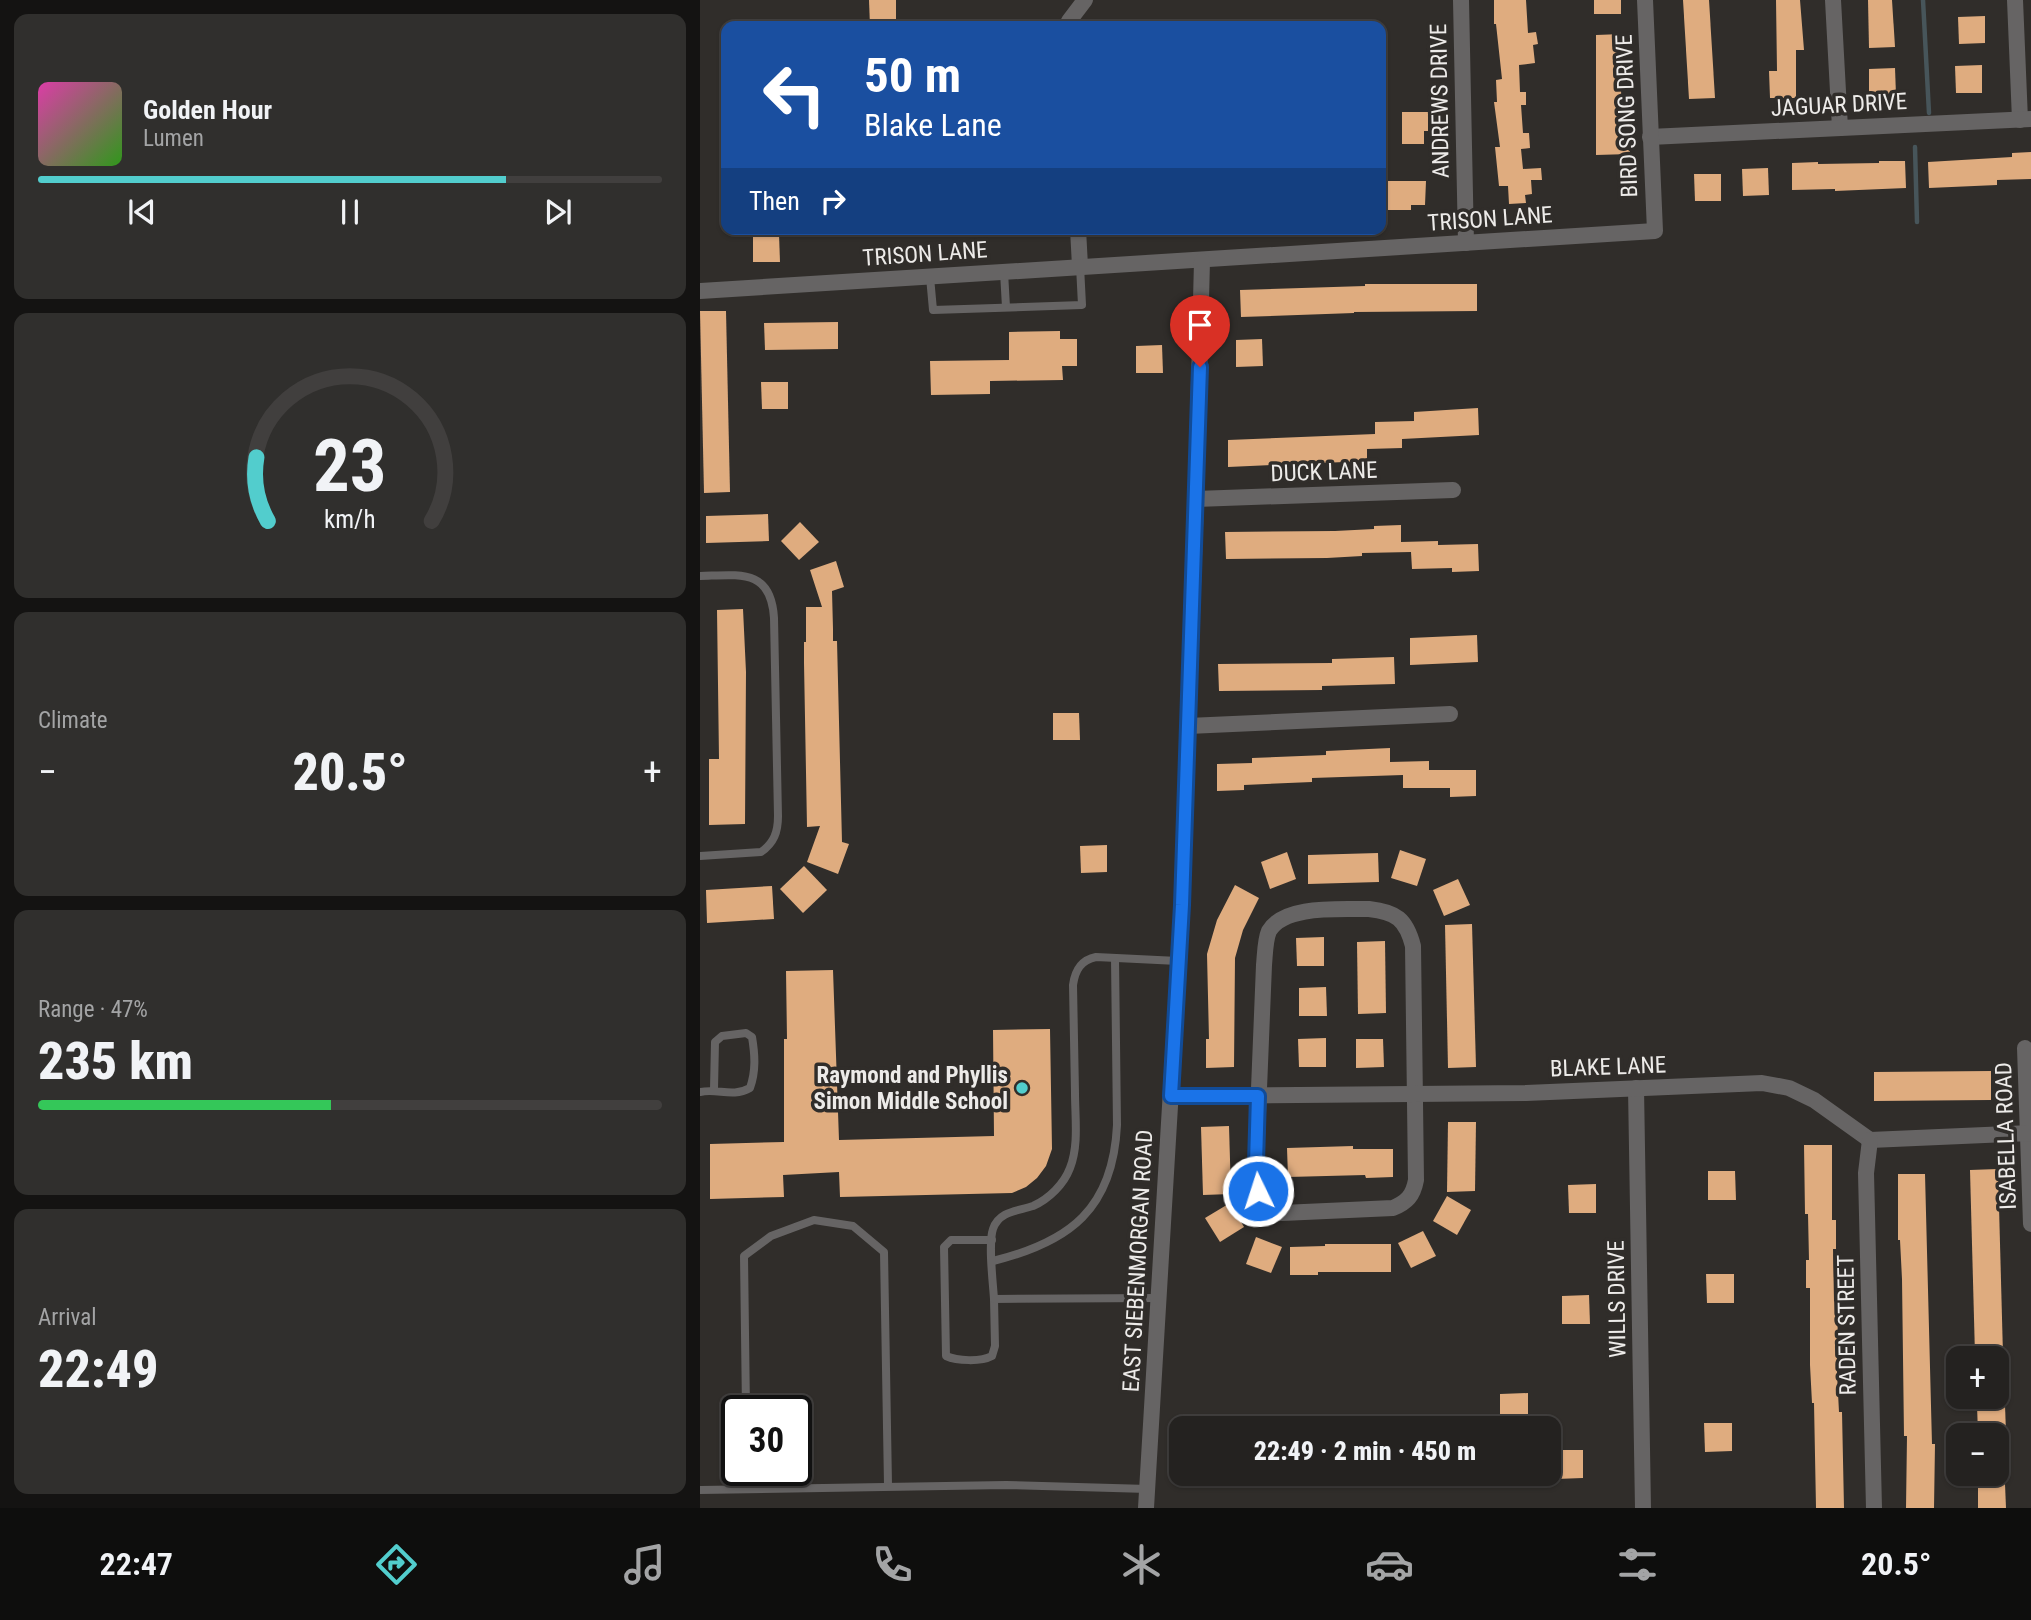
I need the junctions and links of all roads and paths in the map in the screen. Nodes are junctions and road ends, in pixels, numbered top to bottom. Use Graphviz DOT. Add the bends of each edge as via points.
graph roads {
  1 [pos="1069,0"];
  2 [pos="1085,0"];
  3 [pos="1461,0"];
  4 [pos="1646,0"];
  5 [pos="1833,0"];
  6 [pos="2015,0"];
  7 [pos="1069,21"];
  8 [pos="1071,21"];
  9 [pos="2026,120"];
  10 [pos="1840,128"];
  11 [pos="1650,137"];
  12 [pos="1655,231"];
  13 [pos="1078,235"];
  14 [pos="1466,243"];
  15 [pos="1202,261"];
  16 [pos="1080,266"];
  17 [pos="1004,271"];
  18 [pos="930,276"];
  19 [pos="700,291"];
  20 [pos="1006,307"];
  21 [pos="1453,490"];
  22 [pos="1196,499"];
  23 [pos="700,576"];
  24 [pos="1450,714"];
  25 [pos="1188,726"];
  26 [pos="700,856"];
  27 [pos="1115,958"];
  28 [pos="1178,961"];
  29 [pos="2025,1048"];
  30 [pos="1636,1088"];
  31 [pos="714,1089"];
  32 [pos="700,1092"];
  33 [pos="1416,1095"];
  34 [pos="1171,1096"];
  35 [pos="1258,1096"];
  36 [pos="2030,1133"];
  37 [pos="1870,1140"];
  38 [pos="2031,1224"];
  39 [pos="992,1240"];
  40 [pos="993,1261"];
  41 [pos="1159,1298"];
  42 [pos="994,1299"];
  43 [pos="746,1395"];
  44 [pos="888,1485"];
  45 [pos="746,1489"];
  46 [pos="1148,1489"];
  47 [pos="700,1490"];
  48 [pos="1146,1508"];
  49 [pos="1643,1508"];
  50 [pos="1874,1508"];
  1 -- 7 [label="street"];
  2 -- 8 [label="street"];
  3 -- 14 [label="street, ANDREWS DRIVE"];
  4 -- 11 [label="street, BIRD SONG DRIVE"];
  5 -- 10 [label="street"];
  6 -- 9 [label="street"];
  9 -- 10 [label="street, JAGUAR DRIVE"];
  10 -- 11 [label="street, JAGUAR DRIVE"];
  11 -- 12 [label="street, BIRD SONG DRIVE"];
  12 -- 14 [label="street, TRISON LANE"];
  13 -- 16 [label="street"];
  14 -- 15 [label="street, TRISON LANE"];
  15 -- 16 [label="street, TRISON LANE"];
  15 -- 22 [label="street, EAST SIEBENMORGAN ROAD"];
  16 -- 17 [label="street, TRISON LANE"];
  16 -- 20 [label="lane" via="1082,305"];
  17 -- 18 [label="street, TRISON LANE"];
  17 -- 20 [label="lane"];
  18 -- 19 [label="street, TRISON LANE"];
  18 -- 20 [label="lane" via="933,310"];
  21 -- 22 [label="street, DUCK LANE"];
  22 -- 25 [label="street, EAST SIEBENMORGAN ROAD"];
  23 -- 26 [label="lane" via="747,576 762,583 771,596 778,816 773,841 761,852"];
  24 -- 25 [label="street"];
  25 -- 28 [label="street, EAST SIEBENMORGAN ROAD"];
  27 -- 28 [label="lane"];
  27 -- 39 [label="lane" via="1090,958 1079,965 1074,978 1075,1140 1071,1167 1048,1196 1003,1216 993,1229"];
  27 -- 40 [label="lane" via="1117,1125 1108,1181 1087,1213 1069,1229 1033,1249"];
  28 -- 34 [label="street, EAST SIEBENMORGAN ROAD"];
  29 -- 36 [label="street, ISABELLA ROAD"];
  30 -- 33 [label="street, BLAKE LANE"];
  30 -- 37 [label="street, BLAKE LANE" via="1762,1083 1788,1088 1814,1100"];
  30 -- 49 [label="street, WILLS DRIVE"];
  31 -- 31 [label="lane" via="724,1094 750,1088 754,1053 752,1037 746,1033 722,1036 715,1042"];
  31 -- 32 [label="lane"];
  33 -- 35 [label="street, BLAKE LANE"];
  33 -- 35 [label="street" via="1416,1180 1405,1203 1393,1208 1297,1214 1282,1213 1258,1191"];
  33 -- 35 [label="street" via="1410,932 1400,918 1370,909 1291,914 1277,921 1268,934"];
  34 -- 35 [label="street, BLAKE LANE"];
  34 -- 41 [label="street, EAST SIEBENMORGAN ROAD"];
  36 -- 37 [label="street"];
  36 -- 38 [label="street, ISABELLA ROAD"];
  37 -- 50 [label="street, RADEN STREET" via="1866,1172"];
  39 -- 40 [label="lane"];
  39 -- 42 [label="lane" via="951,1240 944,1247 946,1356 992,1356"];
  40 -- 42 [label="lane"];
  41 -- 42 [label="lane"];
  41 -- 46 [label="street, EAST SIEBENMORGAN ROAD"];
  43 -- 44 [label="lane" via="744,1256 771,1236 814,1220 853,1226 884,1252"];
  44 -- 45 [label="lane"];
  44 -- 46 [label="lane"];
  45 -- 47 [label="lane"];
  46 -- 48 [label="street, EAST SIEBENMORGAN ROAD"];
}
